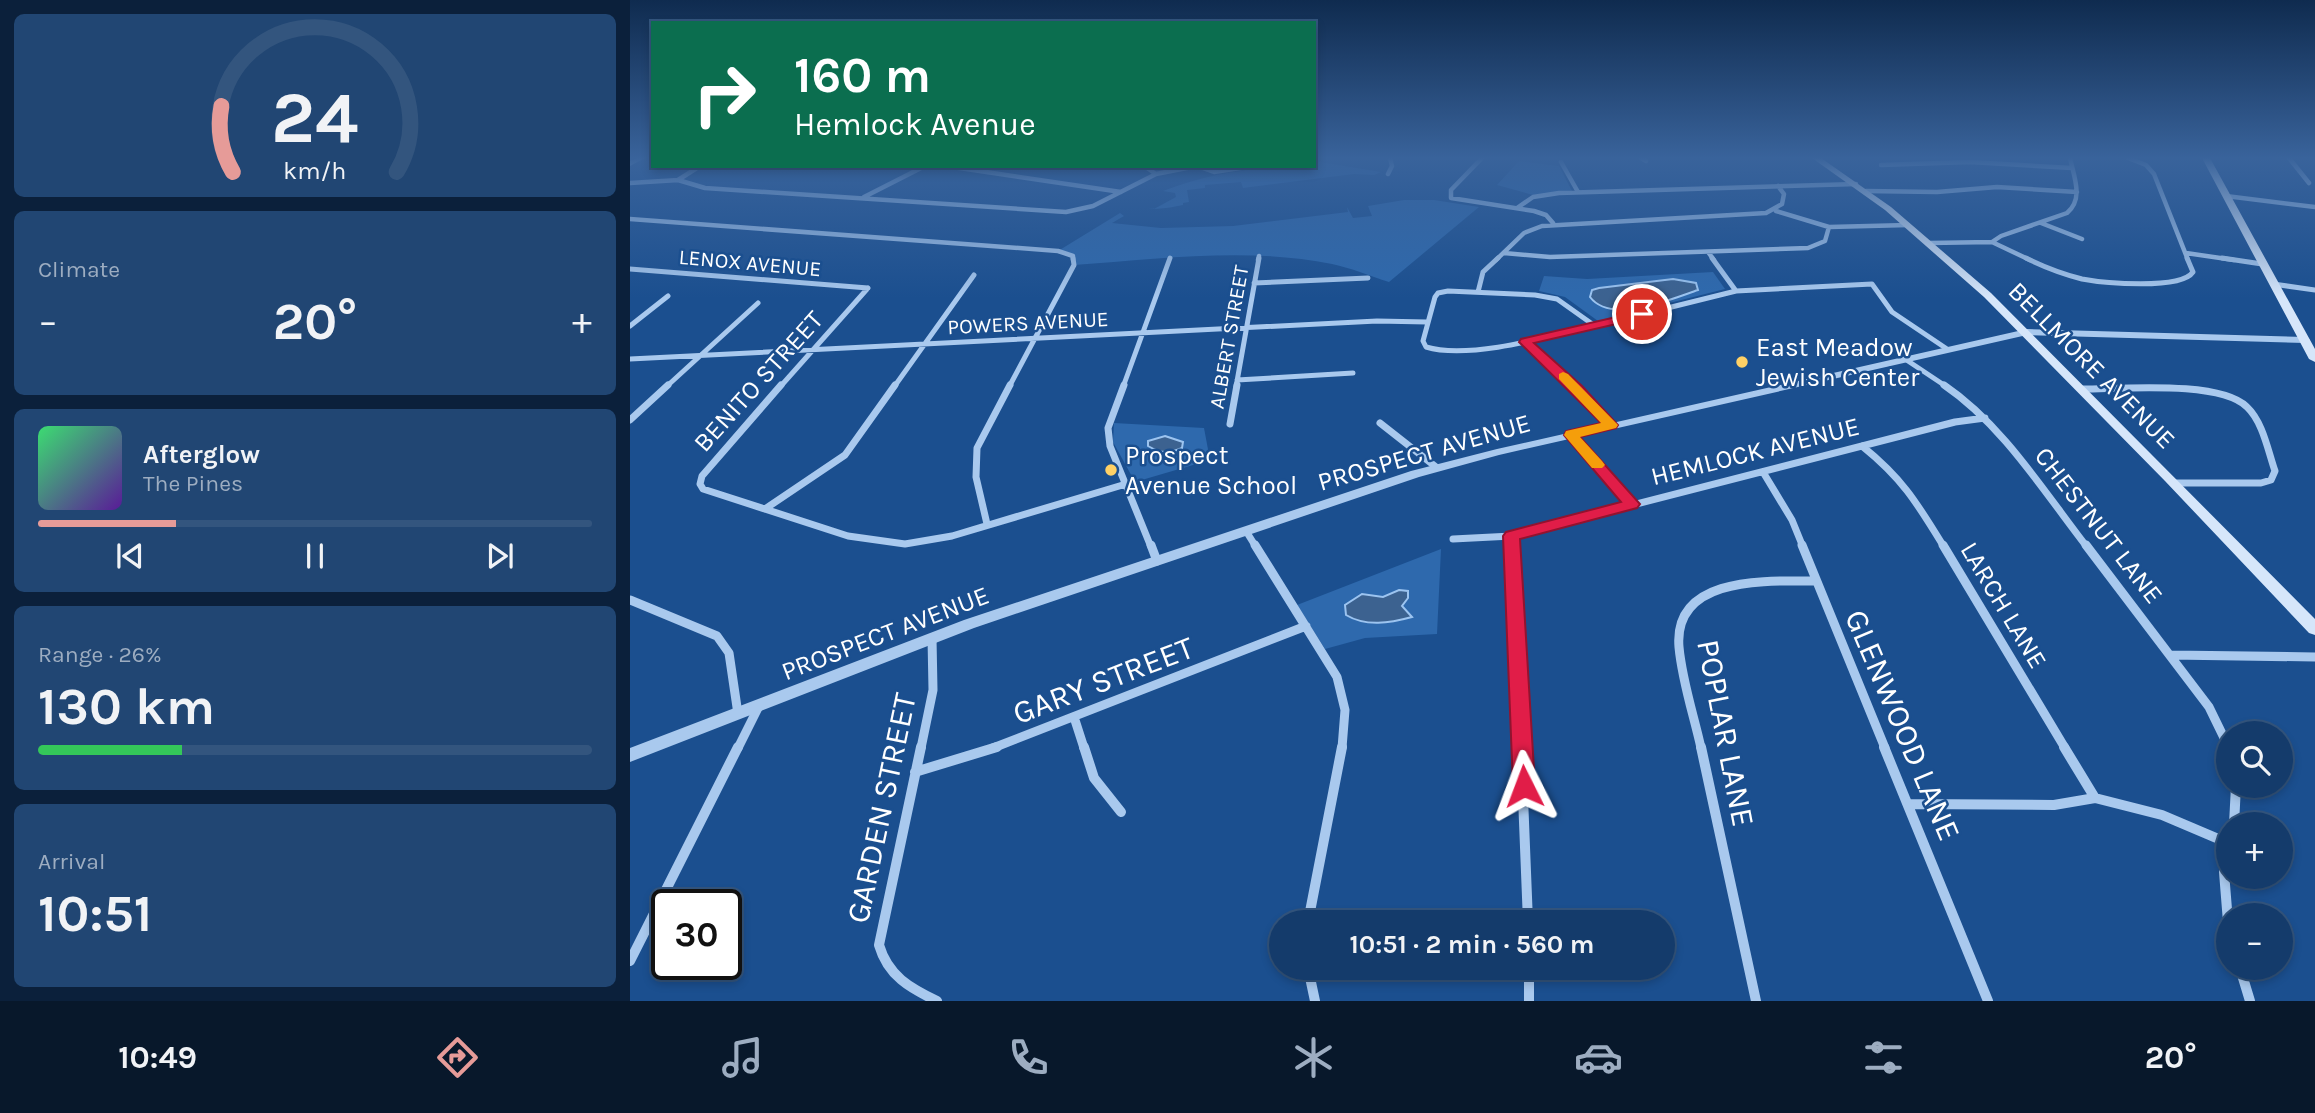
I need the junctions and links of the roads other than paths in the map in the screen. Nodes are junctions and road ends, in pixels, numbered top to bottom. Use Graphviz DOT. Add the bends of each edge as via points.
graph roads {
  1 [pos="967,205"];
  2 [pos="1093,205"];
  3 [pos="1495,205"];
  4 [pos="1521,205"];
  5 [pos="1781,205"];
  6 [pos="1883,205"];
  7 [pos="2077,205"];
  8 [pos="2166,205"];
  9 [pos="2231,205"];
  10 [pos="2296,205"];
  11 [pos="2315,207"];
  12 [pos="1517,208"];
  13 [pos="1776,211"];
  14 [pos="630,219"];
  15 [pos="1553,223"];
  16 [pos="2041,223"];
  17 [pos="1908,225"];
  18 [pos="1829,227"];
  19 [pos="2082,239"];
  20 [pos="1992,242"];
  21 [pos="1929,243"];
  22 [pos="1709,252"];
  23 [pos="1504,253"];
  24 [pos="2186,253"];
  25 [pos="1259,256"];
  26 [pos="1170,258"];
  27 [pos="2262,264"];
  28 [pos="630,269"];
  29 [pos="974,275"];
  30 [pos="1368,278"];
  31 [pos="1254,283"];
  32 [pos="2273,284"];
  33 [pos="868,288"];
  34 [pos="2315,290"];
  35 [pos="1736,291"];
  36 [pos="1478,292"];
  37 [pos="668,296"];
  38 [pos="758,303"];
  39 [pos="1427,322"];
  40 [pos="630,326"];
  41 [pos="1596,326"];
  42 [pos="1246,327"];
  43 [pos="2026,332"];
  44 [pos="1142,333"];
  45 [pos="1034,338"];
  46 [pos="2305,340"];
  47 [pos="1525,342"];
  48 [pos="926,344"];
  49 [pos="814,349"];
  50 [pos="1947,349"];
  51 [pos="701,355"];
  52 [pos="630,359"];
  53 [pos="1905,359"];
  54 [pos="2315,359"];
  55 [pos="1353,373"];
  56 [pos="1237,380"];
  57 [pos="2083,389"];
  58 [pos="1985,418"];
  59 [pos="630,420"];
  60 [pos="1380,423"];
  61 [pos="1230,424"];
  62 [pos="1611,425"];
  63 [pos="1571,435"];
  64 [pos="1862,446"];
  65 [pos="1436,467"];
  66 [pos="1763,472"];
  67 [pos="2176,483"];
  68 [pos="1126,484"];
  69 [pos="1632,504"];
  70 [pos="765,509"];
  71 [pos="987,524"];
  72 [pos="1247,531"];
  73 [pos="1512,536"];
  74 [pos="1453,539"];
  75 [pos="1157,561"];
  76 [pos="1815,581"];
  77 [pos="630,600"];
  78 [pos="1306,626"];
  79 [pos="2315,629"];
  80 [pos="932,638"];
  81 [pos="2171,655"];
  82 [pos="2315,657"];
  83 [pos="759,706"];
  84 [pos="738,714"];
  85 [pos="1074,718"];
  86 [pos="2216,721"];
  87 [pos="630,755"];
  88 [pos="915,772"];
  89 [pos="2095,798"];
  90 [pos="1909,804"];
  91 [pos="1121,812"];
  92 [pos="2216,838"];
  93 [pos="1310,910"];
  94 [pos="1528,910"];
  95 [pos="630,961"];
  96 [pos="1311,980"];
  97 [pos="1529,980"];
  98 [pos="2244,980"];
  99 [pos="937,1001"];
  100 [pos="1315,1001"];
  101 [pos="1529,1001"];
  102 [pos="1756,1001"];
  103 [pos="1988,1001"];
  104 [pos="2250,1001"];
  1 -- 2 [label="street" via="1066,212"];
  3 -- 12 [label="street"];
  4 -- 12 [label="street"];
  5 -- 13 [label="street"];
  6 -- 17 [label="main road, BELLMORE AVENUE"];
  7 -- 16 [label="street"];
  8 -- 24 [label="street"];
  9 -- 27 [label="main road"];
  10 -- 11 [label="street"];
  12 -- 15 [label="street" via="1542,214"];
  13 -- 15 [label="street" via="1737,217"];
  13 -- 18 [label="street"];
  14 -- 45 [label="street" via="1070,254 1075,262"];
  15 -- 23 [label="street" via="1524,233"];
  16 -- 19 [label="street"];
  16 -- 20 [label="street"];
  17 -- 18 [label="street"];
  17 -- 21 [label="main road, BELLMORE AVENUE"];
  18 -- 22 [label="street" via="1825,242 1814,247"];
  20 -- 21 [label="street"];
  20 -- 24 [label="street" via="2063,275 2109,284 2185,279 2193,272"];
  21 -- 43 [label="main road, BELLMORE AVENUE"];
  22 -- 23 [label="street" via="1550,257"];
  22 -- 35 [label="street"];
  23 -- 36 [label="street" via="1483,272"];
  24 -- 27 [label="street"];
  25 -- 31 [label="street, ALBERT STREET"];
  26 -- 44 [label="street"];
  27 -- 32 [label="main road"];
  28 -- 33 [label="street, LENOX AVENUE"];
  29 -- 48 [label="street"];
  30 -- 31 [label="street"];
  31 -- 42 [label="street, ALBERT STREET"];
  32 -- 34 [label="street"];
  32 -- 46 [label="main road"];
  33 -- 49 [label="street, BENITO STREET"];
  35 -- 41 [label="street"];
  35 -- 50 [label="street" via="1872,284 1892,312"];
  36 -- 39 [label="street" via="1438,293"];
  36 -- 41 [label="street" via="1557,299"];
  37 -- 40 [label="street"];
  38 -- 51 [label="street"];
  39 -- 42 [label="street, POWERS AVENUE"];
  39 -- 47 [label="street" via="1423,341 1439,352"];
  41 -- 47 [label="street"];
  42 -- 44 [label="street, POWERS AVENUE"];
  42 -- 56 [label="street, ALBERT STREET"];
  43 -- 46 [label="street, PROSPECT AVENUE"];
  43 -- 50 [label="street, PROSPECT AVENUE"];
  43 -- 57 [label="main road, BELLMORE AVENUE"];
  44 -- 45 [label="street, POWERS AVENUE"];
  44 -- 68 [label="street" via="1108,428 1110,446"];
  45 -- 48 [label="street, POWERS AVENUE"];
  45 -- 71 [label="street" via="977,448 975,481"];
  46 -- 54 [label="main road"];
  47 -- 62 [label="street"];
  48 -- 49 [label="street, POWERS AVENUE"];
  48 -- 70 [label="street" via="845,455"];
  49 -- 51 [label="street, POWERS AVENUE"];
  49 -- 70 [label="street, BENITO STREET" via="702,476 703,488"];
  50 -- 53 [label="street, PROSPECT AVENUE"];
  51 -- 52 [label="street, POWERS AVENUE"];
  51 -- 59 [label="street"];
  53 -- 58 [label="street, CHESTNUT LANE"];
  53 -- 62 [label="street, PROSPECT AVENUE"];
  55 -- 56 [label="street"];
  56 -- 61 [label="street, ALBERT STREET"];
  57 -- 67 [label="main road, BELLMORE AVENUE"];
  57 -- 67 [label="street" via="2208,390 2246,405 2275,471 2271,480"];
  58 -- 64 [label="street, HEMLOCK AVENUE"];
  58 -- 81 [label="street, CHESTNUT LANE"];
  60 -- 65 [label="street"];
  62 -- 63 [label="street, PROSPECT AVENUE"];
  63 -- 65 [label="street, PROSPECT AVENUE"];
  63 -- 69 [label="street"];
  64 -- 66 [label="street, HEMLOCK AVENUE"];
  64 -- 89 [label="street, LARCH LANE" via="1891,469 1914,497"];
  65 -- 72 [label="street, PROSPECT AVENUE"];
  66 -- 69 [label="street, HEMLOCK AVENUE"];
  66 -- 76 [label="street, GLENWOOD LANE" via="1792,520"];
  67 -- 79 [label="main road, BELLMORE AVENUE"];
  68 -- 71 [label="street, BENITO STREET"];
  68 -- 75 [label="street"];
  69 -- 73 [label="street, HEMLOCK AVENUE"];
  70 -- 71 [label="street, BENITO STREET" via="884,543 929,541"];
  72 -- 75 [label="street, PROSPECT AVENUE"];
  72 -- 78 [label="street"];
  73 -- 74 [label="street, HEMLOCK AVENUE"];
  73 -- 94 [label="street"];
  75 -- 80 [label="street, PROSPECT AVENUE"];
  76 -- 90 [label="street, GLENWOOD LANE"];
  76 -- 102 [label="street, POPLAR LANE" via="1749,582 1716,589 1689,606 1679,631"];
  77 -- 84 [label="street" via="717,636 729,653"];
  78 -- 85 [label="street, GARY STREET"];
  78 -- 93 [label="street" via="1337,677 1345,710 1341,759"];
  80 -- 83 [label="street, PROSPECT AVENUE"];
  80 -- 88 [label="street, GARDEN STREET" via="933,690"];
  81 -- 82 [label="street"];
  81 -- 86 [label="street, CHESTNUT LANE"];
  83 -- 84 [label="street, PROSPECT AVENUE"];
  83 -- 95 [label="street"];
  84 -- 87 [label="street, PROSPECT AVENUE"];
  85 -- 88 [label="street, GARY STREET"];
  85 -- 91 [label="street" via="1094,778"];
  88 -- 99 [label="street, GARDEN STREET" via="879,945 882,960 898,980"];
  89 -- 90 [label="street" via="2054,805"];
  89 -- 92 [label="street" via="2162,815"];
  90 -- 103 [label="street, GLENWOOD LANE"];
  96 -- 100 [label="street"];
  97 -- 101 [label="street"];
  98 -- 104 [label="street"];
}
